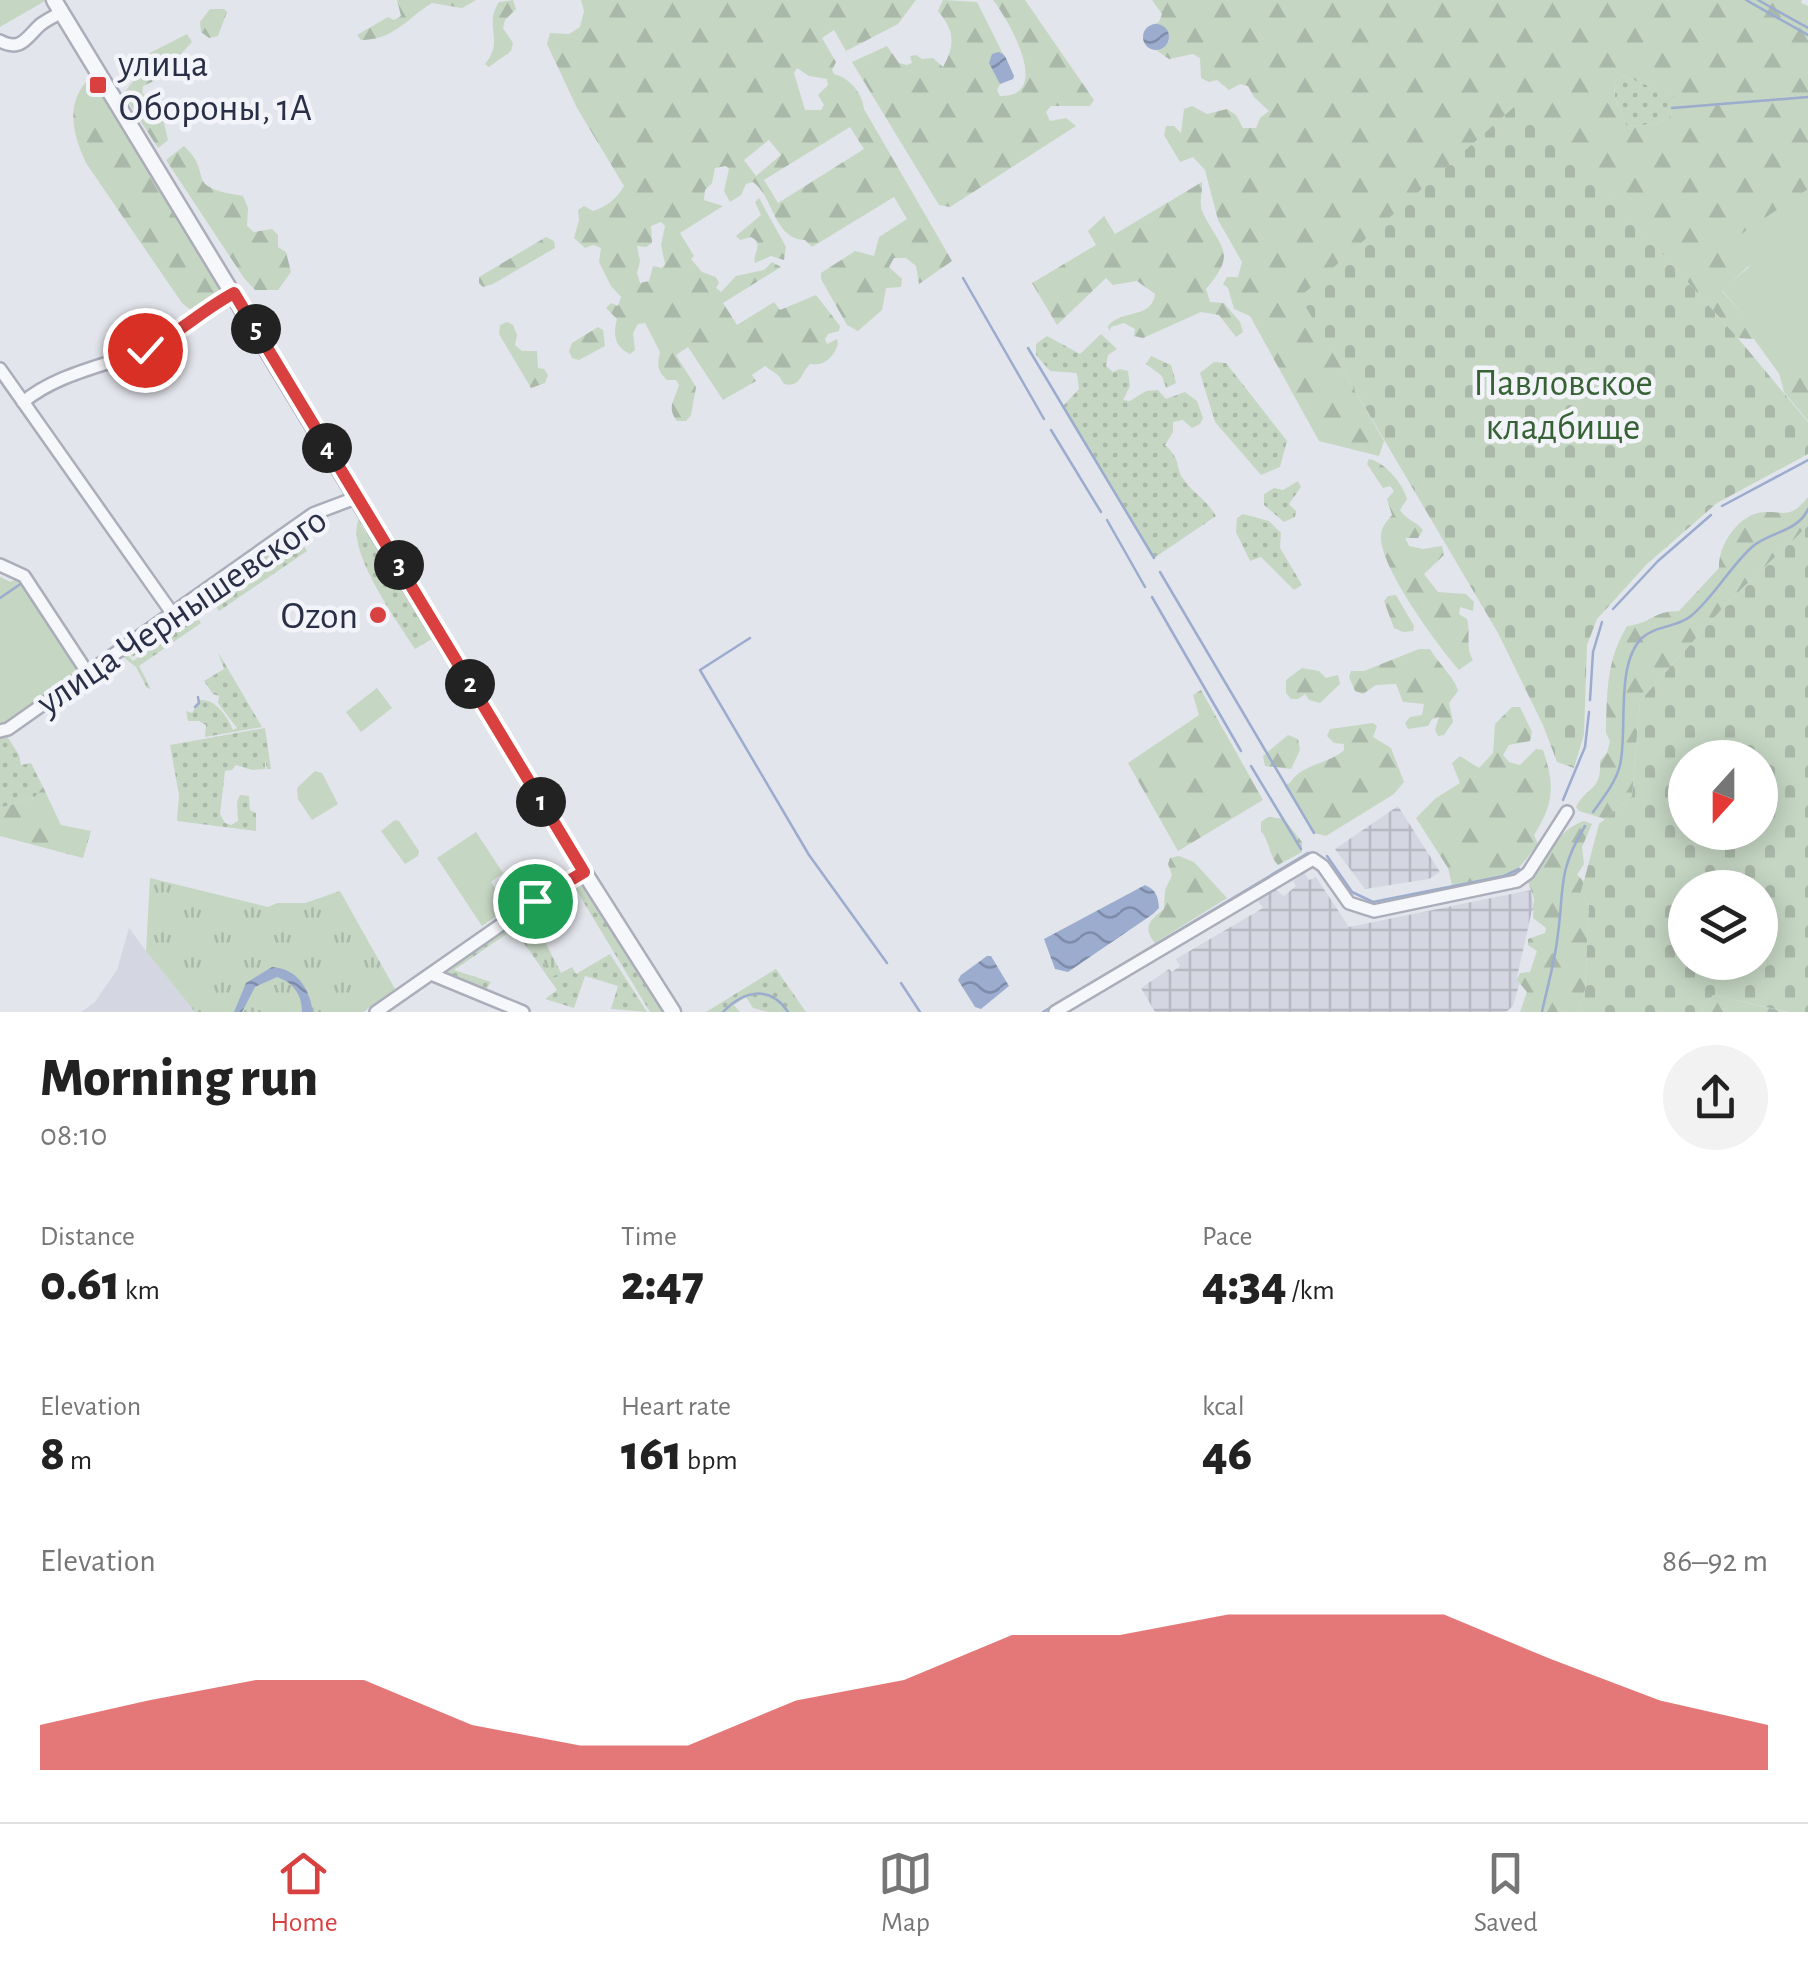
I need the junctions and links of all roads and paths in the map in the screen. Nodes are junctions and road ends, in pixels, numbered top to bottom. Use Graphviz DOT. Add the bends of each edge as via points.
graph roads {
  1 [pos="58,6"];
  2 [pos="0,42"];
  3 [pos="234,293"];
  4 [pos="0,369"];
  5 [pos="23,402"];
  6 [pos="358,497"];
  7 [pos="0,565"];
  8 [pos="172,613"];
  9 [pos="87,672"];
  10 [pos="4,730"];
  11 [pos="1567,812"];
  12 [pos="584,872"];
  13 [pos="430,974"];
  14 [pos="376,1012"];
  15 [pos="523,1012"];
  16 [pos="673,1012"];
  17 [pos="1055,1012"];
  1 -- 2 [label="street" via="24,43"];
  1 -- 3 [label="street"];
  3 -- 5 [label="street" via="154,346 46,384"];
  3 -- 6 [label="street"];
  4 -- 5 [label="street"];
  5 -- 8 [label="street"];
  6 -- 8 [label="street, улица Чернышевского" via="313,514"];
  6 -- 12 [label="street"];
  7 -- 9 [label="street" via="24,576"];
  8 -- 9 [label="street, улица Чернышевского"];
  9 -- 10 [label="street, улица Чернышевского"];
  11 -- 17 [label="street" via="1516,882 1374,910 1349,904 1313,859"];
  12 -- 13 [label="street"];
  12 -- 16 [label="street"];
  13 -- 14 [label="street"];
  13 -- 15 [label="street"];
}
